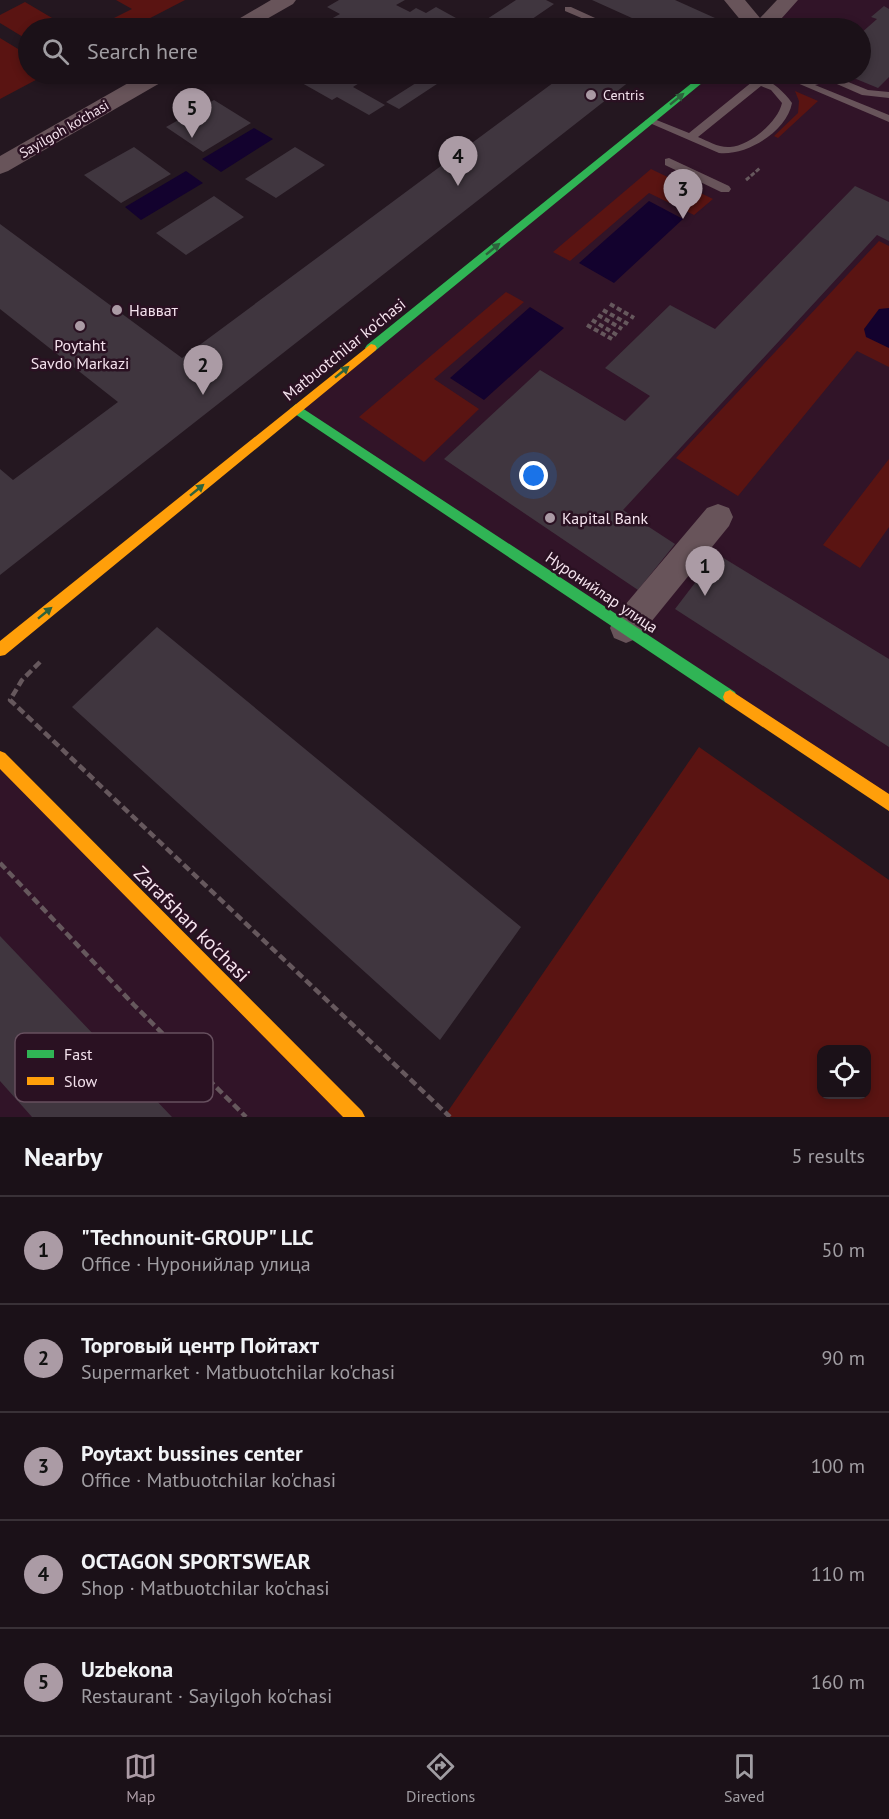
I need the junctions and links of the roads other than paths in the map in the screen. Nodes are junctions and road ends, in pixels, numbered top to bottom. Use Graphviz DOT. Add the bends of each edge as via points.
graph roads {
  1 [pos="286,0"];
  2 [pos="734,0"];
  3 [pos="788,0"];
  4 [pos="568,9"];
  5 [pos="254,18"];
  6 [pos="589,18"];
  7 [pos="751,18"];
  8 [pos="770,18"];
  9 [pos="142,84"];
  10 [pos="696,84"];
  11 [pos="756,84"];
  12 [pos="765,84"];
  13 [pos="804,84"];
  14 [pos="845,84"];
  15 [pos="889,94"];
  16 [pos="889,119"];
  17 [pos="650,121"];
  18 [pos="690,138"];
  19 [pos="669,162"];
  20 [pos="0,166"];
  21 [pos="724,189"];
  22 [pos="296,408"];
  23 [pos="718,518"];
  24 [pos="626,628"];
  25 [pos="0,650"];
  26 [pos="0,758"];
  27 [pos="889,803"];
  28 [pos="356,1117"];
  1 -- 5 [label="street"];
  2 -- 7 [label="street"];
  3 -- 8 [label="street"];
  4 -- 6 [label="lane"];
  9 -- 20 [label="street, Sayilgoh ko'chasi"];
  17 -- 10 [label="street, Matbuotchilar ko'chasi, one-way"];
  11 -- 18 [label="lane"];
  12 -- 18 [label="lane" via="780,92 787,106 755,142 726,151"];
  13 -- 16 [label="lane"];
  14 -- 15 [label="lane" via="866,93"];
  17 -- 18 [label="lane"];
  22 -- 17 [label="street, Matbuotchilar ko'chasi, one-way"];
  19 -- 21 [label="lane"];
  22 -- 24 [label="street, Нуронийлар улица"];
  25 -- 22 [label="street, Matbuotchilar ko'chasi, one-way"];
  23 -- 24 [label="street"];
  24 -- 27 [label="street, Нуронийлар улица"];
  26 -- 28 [label="street, Zarafshan ko'chasi"];
}
